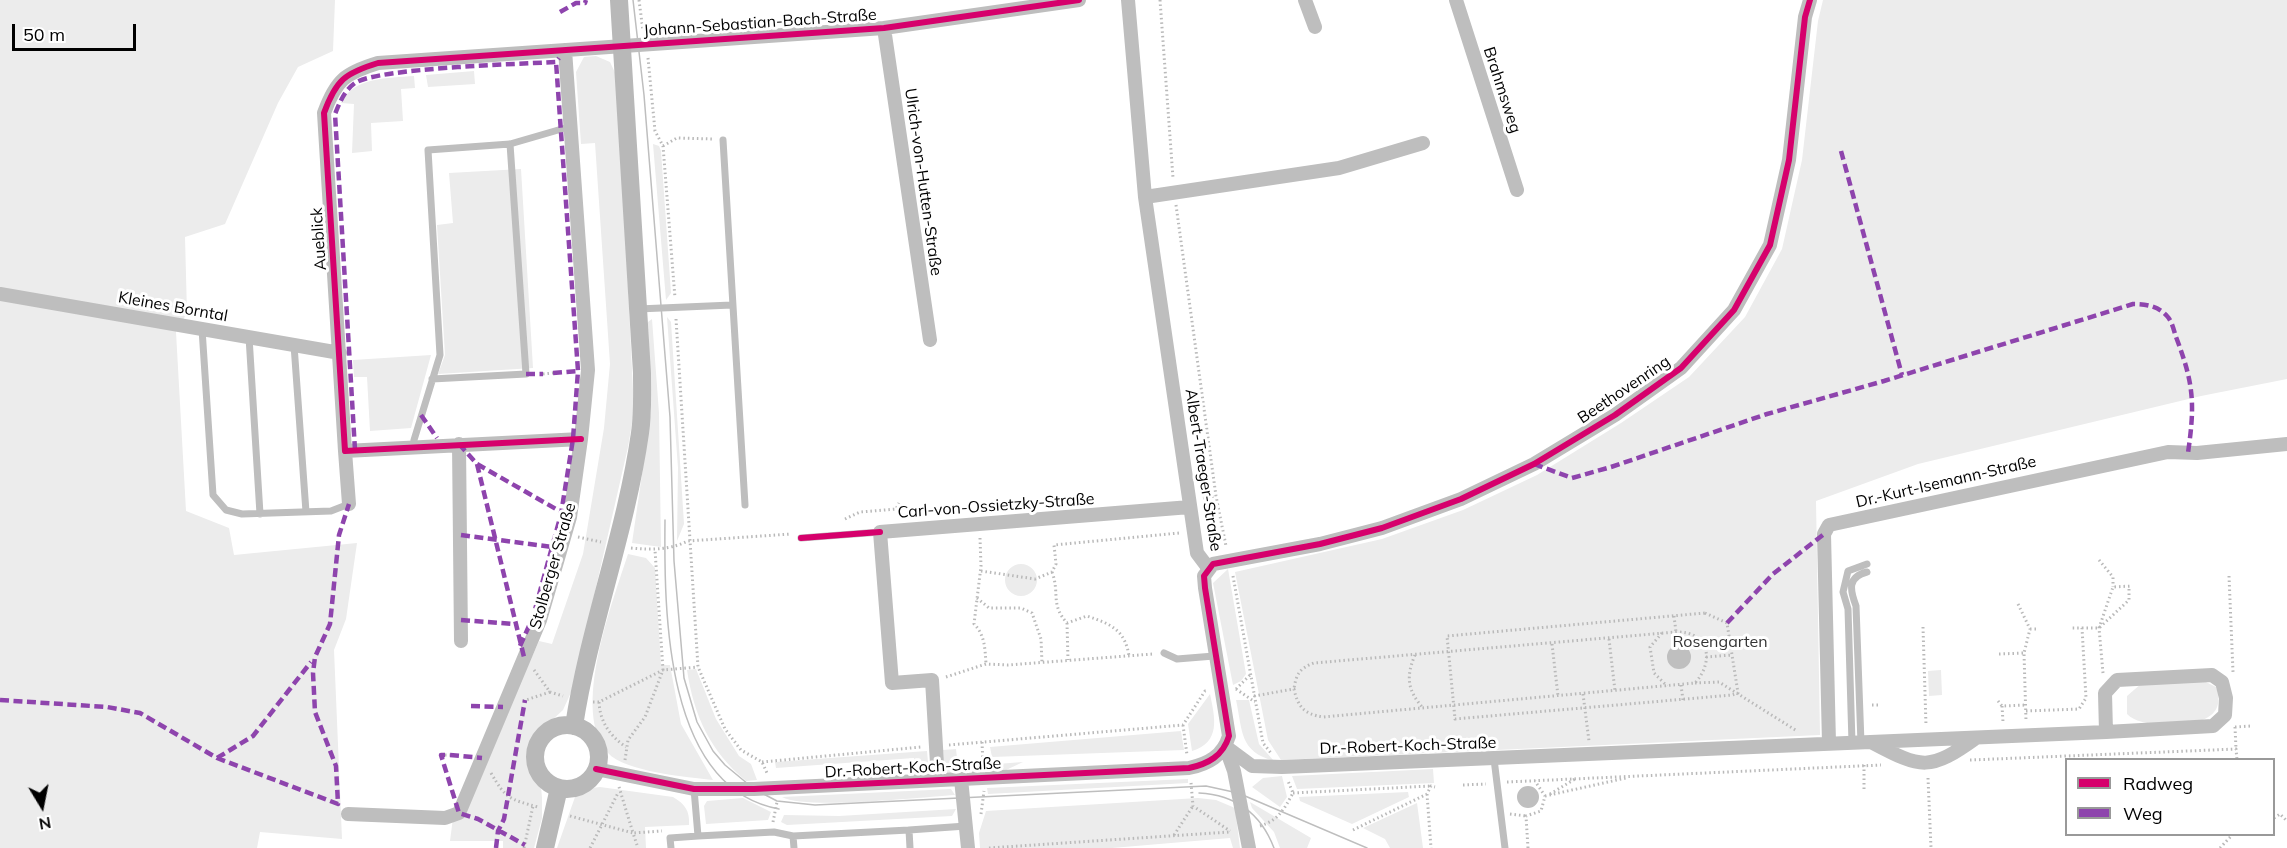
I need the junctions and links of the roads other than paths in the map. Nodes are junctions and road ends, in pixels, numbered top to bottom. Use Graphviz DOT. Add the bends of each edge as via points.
graph roads {
  1 [pos="619,0"];
  2 [pos="1079,0"];
  3 [pos="1128,0"];
  4 [pos="1305,0"];
  5 [pos="1456,0"];
  6 [pos="1810,0"];
  7 [pos="1315,27"];
  8 [pos="884,28"];
  9 [pos="622,46"];
  10 [pos="565,50"];
  11 [pos="572,126"];
  12 [pos="723,140"];
  13 [pos="1424,143"];
  14 [pos="510,144"];
  15 [pos="1517,190"];
  16 [pos="1145,197"];
  17 [pos="0,294"];
  18 [pos="732,305"];
  19 [pos="638,309"];
  20 [pos="202,329"];
  21 [pos="249,337"];
  22 [pos="930,340"];
  23 [pos="294,345"];
  24 [pos="339,353"];
  25 [pos="432,379"];
  26 [pos="581,439"];
  27 [pos="414,440"];
  28 [pos="459,444"];
  29 [pos="2287,444"];
  30 [pos="345,451"];
  31 [pos="349,504"];
  32 [pos="745,505"];
  33 [pos="1190,507"];
  34 [pos="306,512"];
  35 [pos="260,514"];
  36 [pos="880,532"];
  37 [pos="801,538"];
  38 [pos="1209,568"];
  39 [pos="1867,568"];
  40 [pos="461,641"];
  41 [pos="1164,653"];
  42 [pos="1214,656"];
  43 [pos="574,726"];
  44 [pos="2106,732"];
  45 [pos="1976,738"];
  46 [pos="1829,743"];
  47 [pos="1861,743"];
  48 [pos="1225,746"];
  49 [pos="1494,759"];
  50 [pos="596,770"];
  51 [pos="961,779"];
  52 [pos="938,780"];
  53 [pos="559,788"];
  54 [pos="694,789"];
  55 [pos="348,814"];
  56 [pos="966,826"];
  57 [pos="909,830"];
  58 [pos="698,836"];
  59 [pos="793,837"];
  60 [pos="545,848"];
  61 [pos="671,848"];
  62 [pos="794,848"];
  63 [pos="910,848"];
  64 [pos="968,848"];
  65 [pos="1249,848"];
  66 [pos="1505,848"];
  1 -- 9 [label="main road"];
  2 -- 8 [label="street, Johann-Sebastian-Bach-Straße"];
  3 -- 16 [label="street, Albert-Traeger-Straße"];
  4 -- 7 [label="street"];
  5 -- 15 [label="street, Brahmsweg"];
  6 -- 38 [label="street, Beethovenring" via="1789,160 1770,245 1734,310 1681,368 1615,415 1534,464 1461,499 1371,531 1217,562"];
  8 -- 9 [label="street, Johann-Sebastian-Bach-Straße"];
  8 -- 22 [label="street, Ulrich-von-Hutten-Straße"];
  9 -- 10 [label="street, Aueblick"];
  9 -- 19 [label="main road"];
  10 -- 11 [label="street, Stolberger Straße"];
  10 -- 24 [label="street, Aueblick" via="378,63 351,71 333,90 324,113"];
  11 -- 14 [label="lane"];
  11 -- 26 [label="street, Stolberger Straße" via="588,370"];
  12 -- 18 [label="lane"];
  13 -- 16 [label="street" via="1339,168"];
  14 -- 25 [label="lane" via="428,150 440,355"];
  14 -- 25 [label="lane" via="526,374"];
  16 -- 33 [label="street, Albert-Traeger-Straße"];
  17 -- 20 [label="street, Kleines Borntal"];
  18 -- 19 [label="lane"];
  18 -- 32 [label="lane"];
  19 -- 43 [label="main road" via="640,434"];
  20 -- 21 [label="street, Kleines Borntal"];
  20 -- 35 [label="lane" via="213,495 226,510"];
  21 -- 23 [label="street, Kleines Borntal"];
  21 -- 35 [label="lane"];
  23 -- 24 [label="street, Kleines Borntal"];
  23 -- 34 [label="lane"];
  24 -- 30 [label="street, Aueblick"];
  25 -- 27 [label="lane"];
  26 -- 28 [label="street"];
  26 -- 55 [label="street, Stolberger Straße" via="570,517 540,620 459,813 445,818"];
  28 -- 30 [label="street"];
  28 -- 40 [label="street"];
  29 -- 46 [label="street, Dr.-Kurt-Isemann-Straße" via="2159,453 1829,525 1824,534"];
  30 -- 31 [label="street, Aueblick"];
  31 -- 34 [label="lane" via="331,511"];
  33 -- 36 [label="street, Carl-von-Ossietzky-Straße"];
  33 -- 38 [label="street, Albert-Traeger-Straße" via="1197,553"];
  34 -- 35 [label="lane"];
  36 -- 37 [label="lane"];
  36 -- 52 [label="street, Carl-von-Ossietzky-Straße" via="892,683 932,680"];
  38 -- 42 [label="street, Albert-Traeger-Straße" via="1204,576"];
  39 -- 47 [label="lane" via="1851,580 1850,591 1856,606 1854,666"];
  41 -- 42 [label="lane" via="1177,659"];
  42 -- 48 [label="street, Albert-Traeger-Straße" via="1229,736"];
  43 -- 50 [label="main road" via="593,738 599,759"];
  43 -- 53 [label="main road" via="553,729 538,744 536,766 549,783"];
  44 -- 44 [label="street, Dr.-Robert-Koch-Straße" via="2105,693 2117,680 2212,675 2222,682 2225,716 2213,726"];
  44 -- 45 [label="street, Dr.-Robert-Koch-Straße"];
  45 -- 47 [label="street, Dr.-Robert-Koch-Straße"];
  45 -- 47 [label="street, Dr.-Robert-Koch-Straße" via="1945,760 1928,762 1907,761"];
  46 -- 47 [label="street, Dr.-Robert-Koch-Straße"];
  46 -- 49 [label="street, Dr.-Robert-Koch-Straße"];
  48 -- 49 [label="street, Dr.-Robert-Koch-Straße" via="1252,766"];
  48 -- 51 [label="street, Dr.-Robert-Koch-Straße" via="1210,761 1189,768"];
  48 -- 65 [label="street, Albert-Traeger-Straße" via="1234,771"];
  49 -- 66 [label="lane"];
  50 -- 53 [label="main road" via="585,783"];
  50 -- 54 [label="street, Dr.-Robert-Koch-Straße"];
  51 -- 52 [label="street, Dr.-Robert-Koch-Straße"];
  51 -- 56 [label="street, Dr.-Robert-Koch-Straße"];
  52 -- 54 [label="street, Dr.-Robert-Koch-Straße"];
  53 -- 60 [label="main road"];
  54 -- 58 [label="lane"];
  56 -- 57 [label="lane"];
  56 -- 64 [label="street, Dr.-Robert-Koch-Straße"];
  57 -- 59 [label="lane"];
  57 -- 63 [label="lane"];
  58 -- 59 [label="lane" via="774,832"];
  58 -- 61 [label="lane" via="670,838"];
  59 -- 62 [label="lane"];
}
